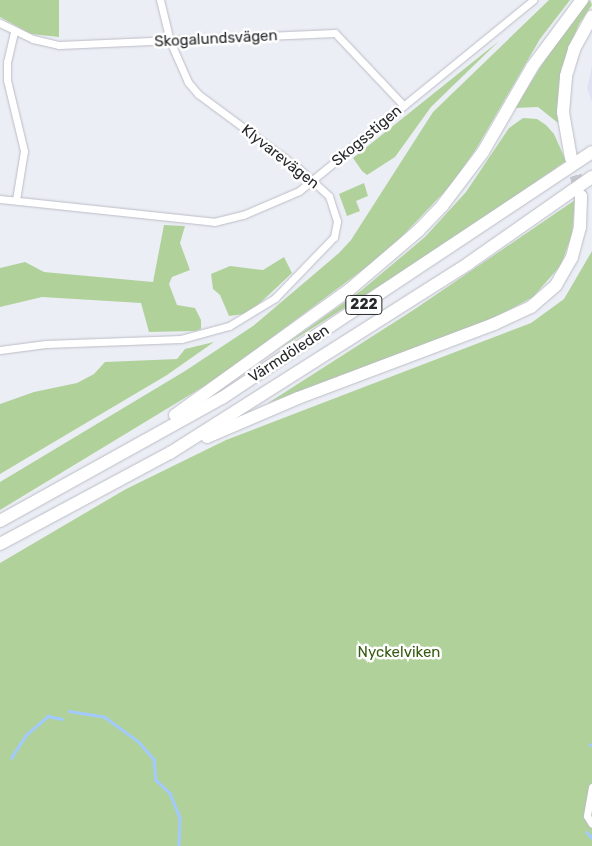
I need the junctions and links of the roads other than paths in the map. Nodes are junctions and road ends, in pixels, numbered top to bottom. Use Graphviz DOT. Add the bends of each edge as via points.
graph roads {
  1 [pos="160,0"];
  2 [pos="532,0"];
  3 [pos="582,0"];
  4 [pos="592,17"];
  5 [pos="0,23"];
  6 [pos="14,32"];
  7 [pos="170,41"];
  8 [pos="404,106"];
  9 [pos="592,152"];
  10 [pos="571,158"];
  11 [pos="592,177"];
  12 [pos="313,180"];
  13 [pos="582,196"];
  14 [pos="0,199"];
  15 [pos="16,200"];
  16 [pos="0,350"];
  17 [pos="130,447"];
  18 [pos="170,453"];
  19 [pos="0,521"];
  20 [pos="0,544"];
  21 [pos="592,787"];
  22 [pos="592,824"];
  1 -- 7 [label="street, Klyvarevägen"];
  2 -- 8 [label="street, Skogsstigen"];
  3 -- 17 [label="highway" via="536,60 483,152 442,206 418,231 349,290"];
  4 -- 10 [label="highway" via="574,49 566,76 564,112"];
  5 -- 6 [label="street, Skogalundsvägen"];
  6 -- 7 [label="street, Skogalundsvägen" via="59,45"];
  6 -- 15 [label="street" via="7,62 8,80 24,151"];
  7 -- 8 [label="street, Skogalundsvägen" via="335,33"];
  7 -- 12 [label="street, Klyvarevägen" via="198,94"];
  8 -- 12 [label="street, Skogsstigen"];
  9 -- 17 [label="highway, Värmdöleden / 222" via="230,393"];
  11 -- 18 [label="highway, Värmdöleden / 222" via="469,263"];
  12 -- 15 [label="street, Skogsstigen" via="281,200 214,222"];
  12 -- 16 [label="street, Klyvarevägen" via="334,206 337,221 334,237 275,298 247,317 222,328 181,339 46,344"];
  13 -- 18 [label="highway" via="580,227 572,257 556,285 531,307 298,398"];
  14 -- 15 [label="street, Skogsstigen"];
  17 -- 19 [label="highway, Värmdöleden / 222"];
  18 -- 20 [label="highway, Värmdöleden / 222"];
  21 -- 22 [label="street" via="587,816"];
}
